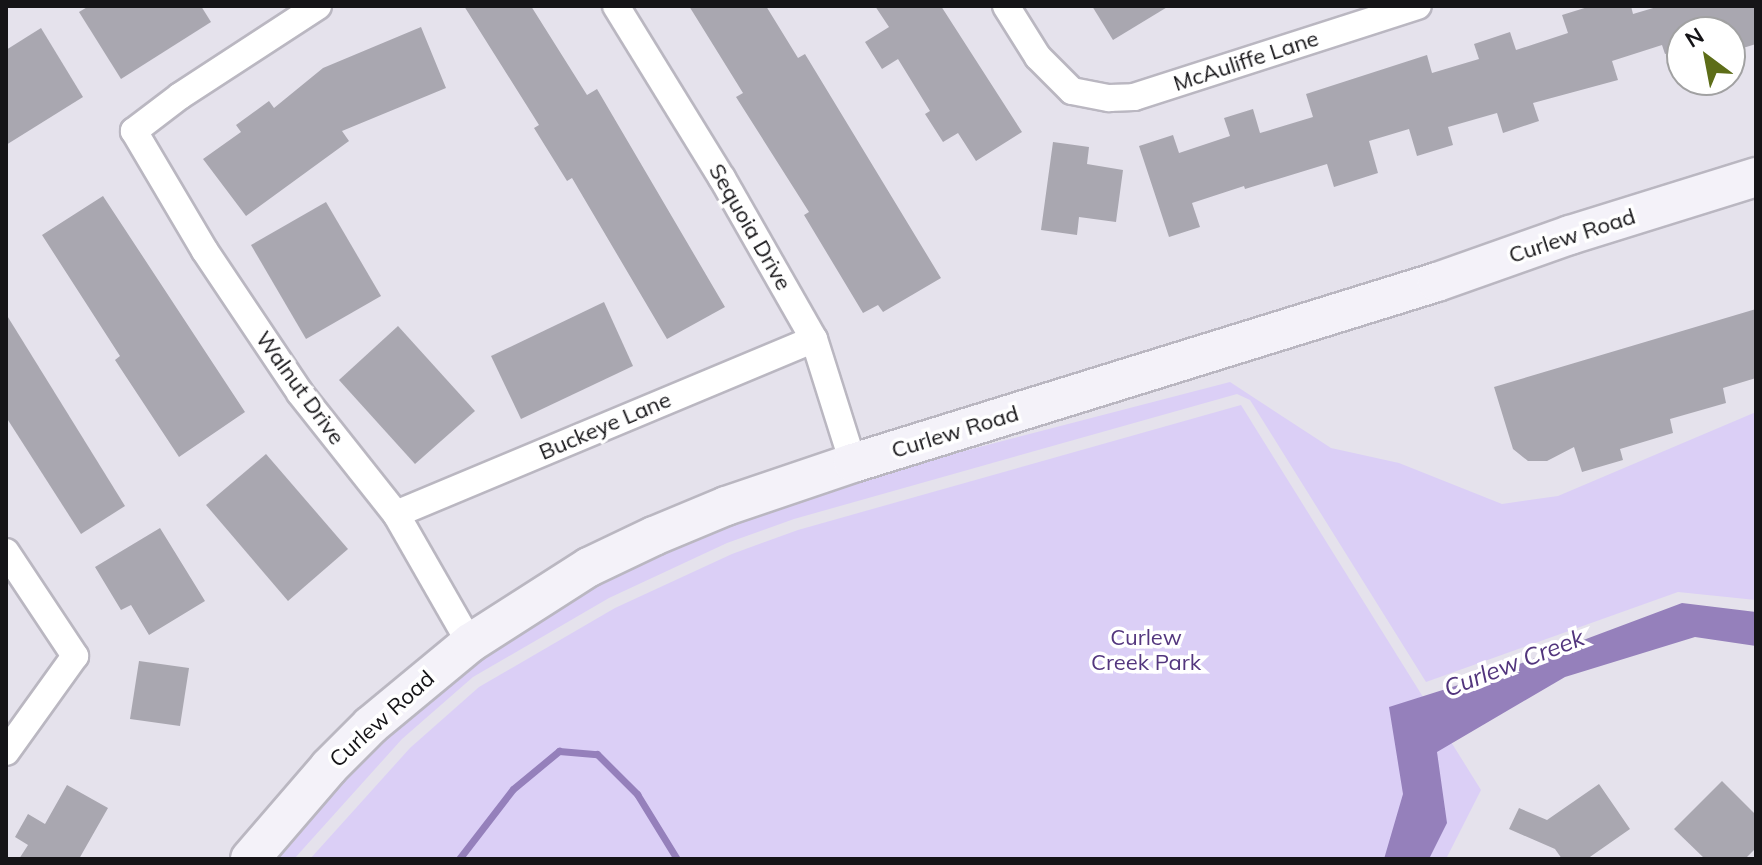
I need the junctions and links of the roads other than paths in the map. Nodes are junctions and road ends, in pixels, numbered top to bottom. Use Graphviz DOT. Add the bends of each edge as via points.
graph roads {
  1 [pos="318,6"];
  2 [pos="616,6"];
  3 [pos="1006,6"];
  4 [pos="1418,6"];
  5 [pos="1379,12"];
  6 [pos="1756,177"];
  7 [pos="814,339"];
  8 [pos="853,463"];
  9 [pos="396,514"];
  10 [pos="6,552"];
  11 [pos="470,643"];
  12 [pos="6,752"];
  13 [pos="250,859"];
  1 -- 9 [label="street, Walnut Drive" via="134,131 205,251 300,393"];
  2 -- 7 [label="street, Sequoia Drive"];
  3 -- 5 [label="street, McAuliffe Lane" via="1038,57 1072,91 1109,98 1134,97"];
  4 -- 5 [label="street, McAuliffe Lane"];
  6 -- 8 [label="main road, Curlew Road"];
  7 -- 8 [label="street, Sequoia Drive"];
  7 -- 9 [label="street, Buckeye Lane"];
  8 -- 11 [label="main road, Curlew Road" via="654,536 589,567"];
  9 -- 11 [label="street, Walnut Drive"];
  10 -- 12 [label="street" via="75,656"];
  11 -- 13 [label="main road, Curlew Road" via="350,746"];
}
